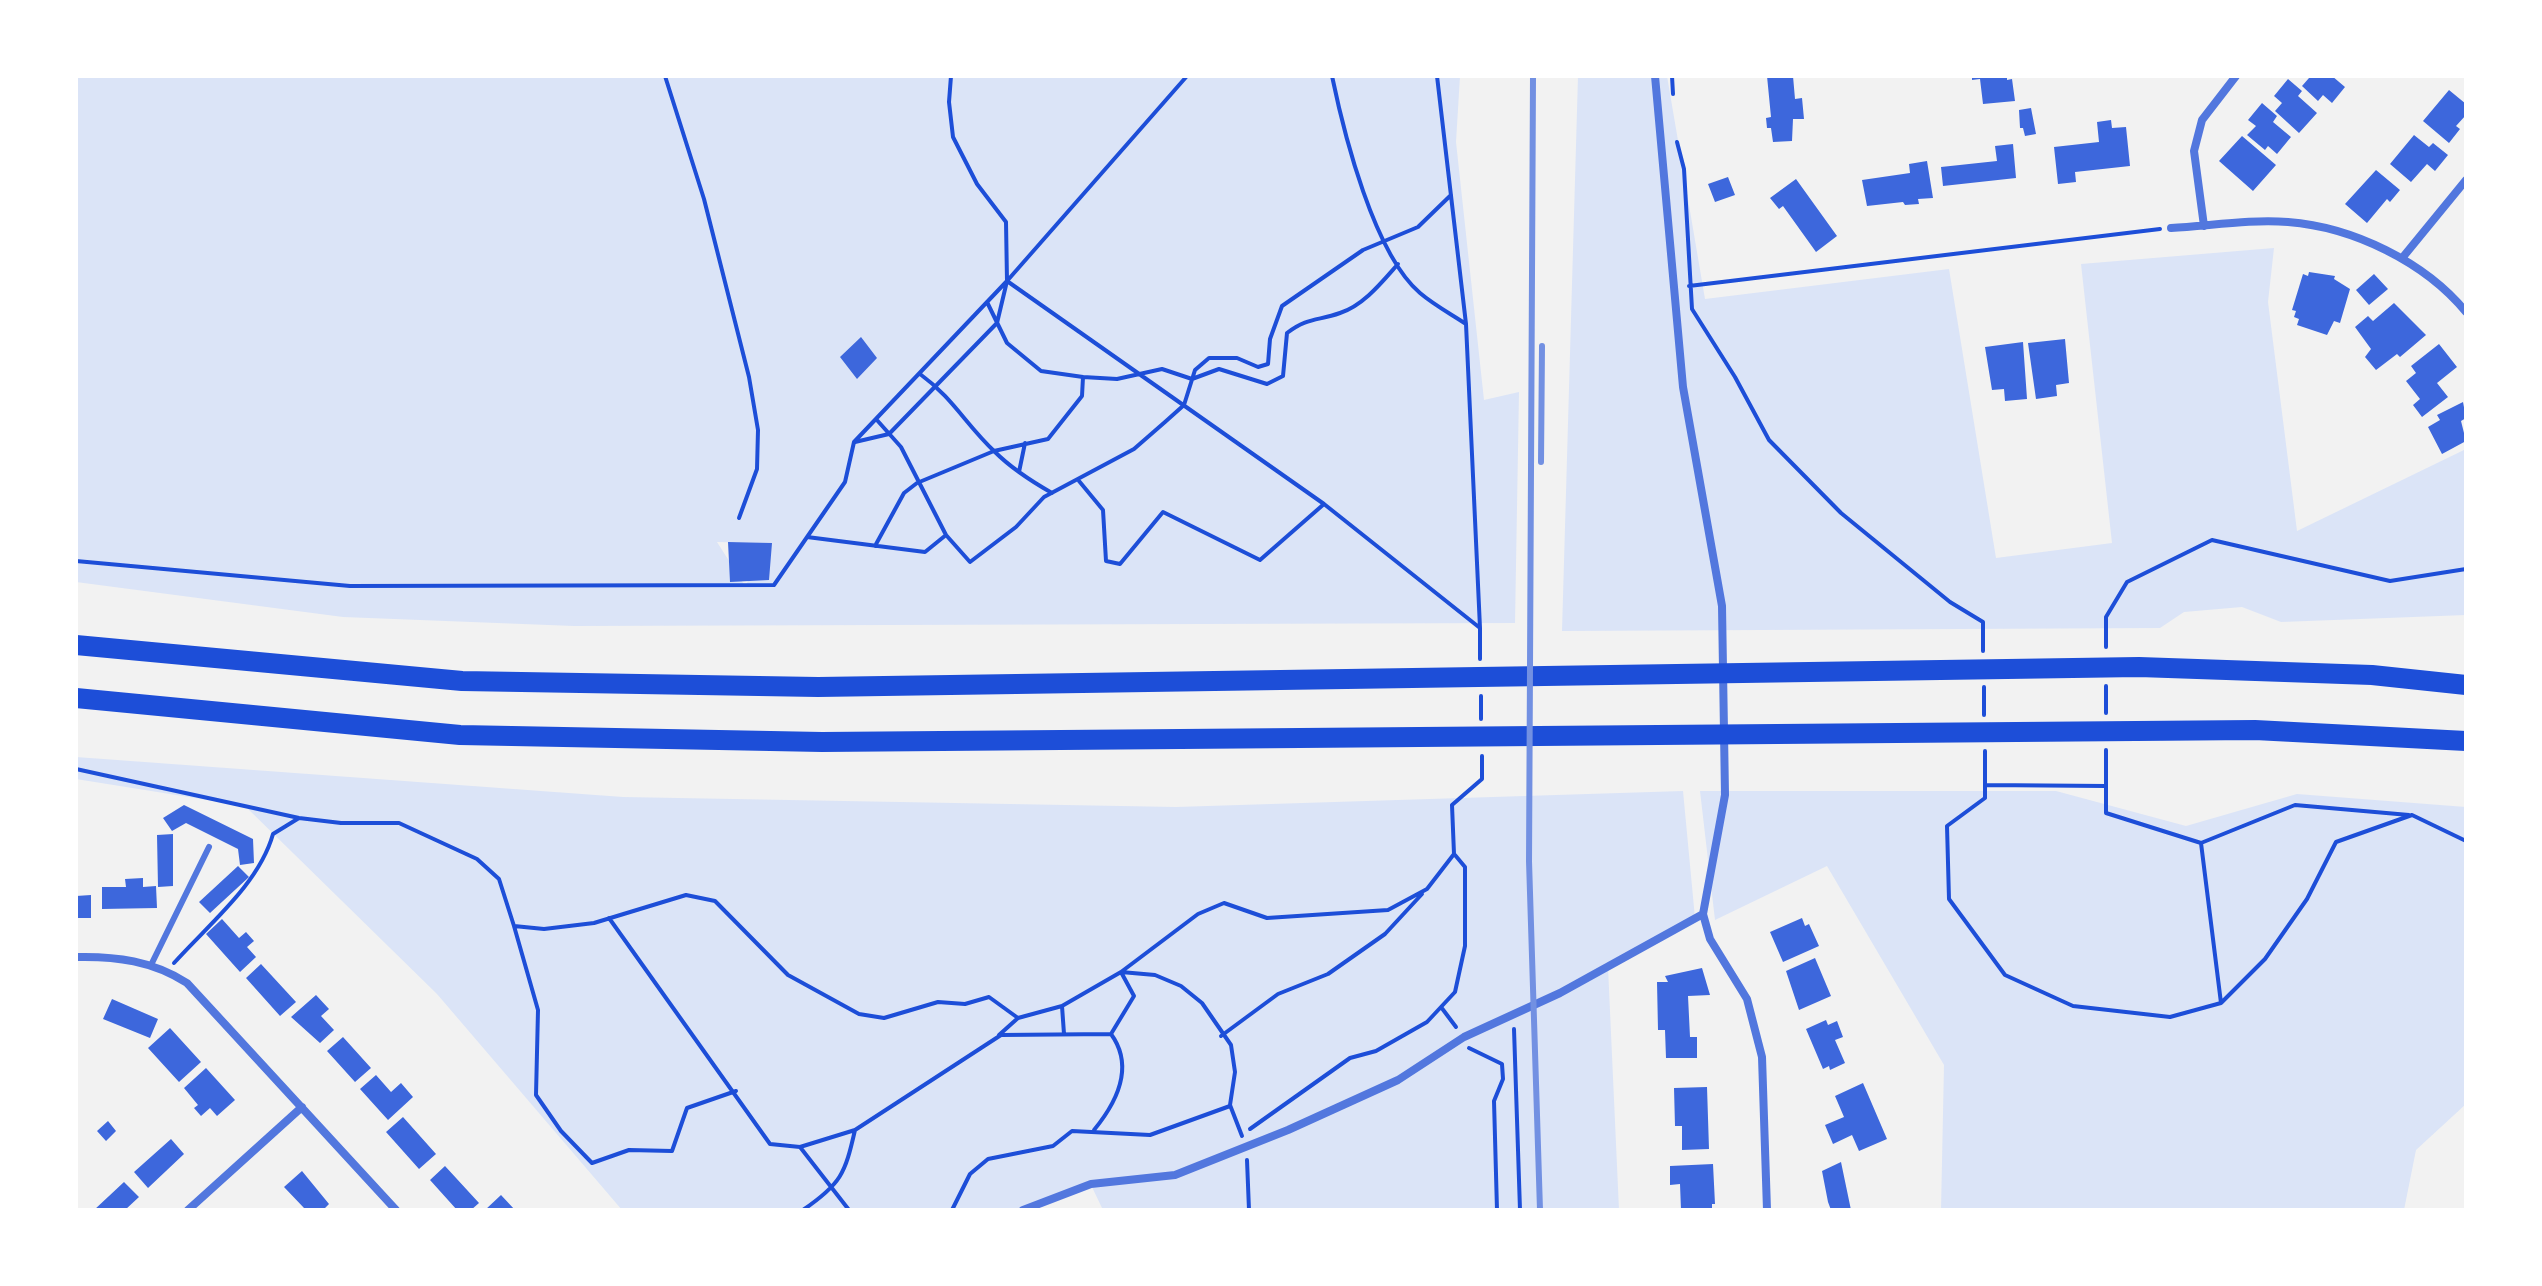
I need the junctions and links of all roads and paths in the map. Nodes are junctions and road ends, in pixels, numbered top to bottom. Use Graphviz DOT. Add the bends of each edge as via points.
graph roads {
  1 [pos="665,76"];
  2 [pos="951,76"];
  3 [pos="1187,76"];
  4 [pos="1332,76"];
  5 [pos="1437,76"];
  6 [pos="1655,76"];
  7 [pos="1672,76"];
  8 [pos="2236,76"];
  9 [pos="1672,109"];
  10 [pos="1676,139"];
  11 [pos="2466,180"];
  12 [pos="1451,195"];
  13 [pos="2204,226"];
  14 [pos="2171,228"];
  15 [pos="1385,244"];
  16 [pos="2403,257"];
  17 [pos="1398,264"];
  18 [pos="1007,281"];
  19 [pos="1690,286"];
  20 [pos="1676,288"];
  21 [pos="987,302"];
  22 [pos="2466,312"];
  23 [pos="997,323"];
  24 [pos="1466,324"];
  25 [pos="920,374"];
  26 [pos="1139,374"];
  27 [pos="1083,377"];
  28 [pos="1192,379"];
  29 [pos="936,386"];
  30 [pos="1184,405"];
  31 [pos="876,419"];
  32 [pos="889,434"];
  33 [pos="854,442"];
  34 [pos="1026,442"];
  35 [pos="994,451"];
  36 [pos="1019,472"];
  37 [pos="1078,480"];
  38 [pos="917,483"];
  39 [pos="1052,493"];
  40 [pos="1324,504"];
  41 [pos="739,518"];
  42 [pos="946,535"];
  43 [pos="807,537"];
  44 [pos="875,546"];
  45 [pos="76,561"];
  46 [pos="2466,569"];
  47 [pos="1480,628"];
  48 [pos="76,645"];
  49 [pos="2106,651"];
  50 [pos="1983,653"];
  51 [pos="1480,673"];
  52 [pos="2106,681"];
  53 [pos="1984,682"];
  54 [pos="2466,685"];
  55 [pos="1481,688"];
  56 [pos="76,698"];
  57 [pos="1984,726"];
  58 [pos="2106,726"];
  59 [pos="1482,733"];
  60 [pos="1985,741"];
  61 [pos="2106,741"];
  62 [pos="2466,741"];
  63 [pos="1482,749"];
  64 [pos="76,769"];
  65 [pos="1985,785"];
  66 [pos="2106,786"];
  67 [pos="2412,815"];
  68 [pos="299,818"];
  69 [pos="2466,841"];
  70 [pos="2201,843"];
  71 [pos="209,847"];
  72 [pos="1454,854"];
  73 [pos="1427,889"];
  74 [pos="1703,914"];
  75 [pos="609,918"];
  76 [pos="514,926"];
  77 [pos="76,957"];
  78 [pos="151,965"];
  79 [pos="167,970"];
  80 [pos="1121,972"];
  81 [pos="2221,1003"];
  82 [pos="1062,1006"];
  83 [pos="1513,1014"];
  84 [pos="1018,1018"];
  85 [pos="1064,1034"];
  86 [pos="1111,1034"];
  87 [pos="1221,1036"];
  88 [pos="995,1039"];
  89 [pos="1470,1051"];
  90 [pos="736,1091"];
  91 [pos="1230,1105"];
  92 [pos="302,1107"];
  93 [pos="855,1130"];
  94 [pos="1094,1130"];
  95 [pos="1241,1135"];
  96 [pos="800,1147"];
  97 [pos="1246,1147"];
  98 [pos="834,1189"];
  99 [pos="188,1210"];
  100 [pos="396,1210"];
  101 [pos="803,1210"];
  102 [pos="849,1210"];
  103 [pos="952,1210"];
  104 [pos="1023,1210"];
  105 [pos="1249,1210"];
  106 [pos="1497,1210"];
  107 [pos="1520,1210"];
  108 [pos="1767,1210"];
  1 -- 41 [label="path" via="704,199 753,403 757,469"];
  2 -- 18 [label="path" via="953,137 977,184 1006,222"];
  3 -- 18 [label="path"];
  4 -- 15 [label="path" via="1344,134"];
  5 -- 12 [label="path"];
  6 -- 20 [label="street"];
  7 -- 9 [label="path"];
  8 -- 13 [label="street" via="2202,120 2194,151"];
  10 -- 19 [label="path" via="1684,169"];
  11 -- 16 [label="street"];
  12 -- 15 [label="path" via="1418,227"];
  12 -- 24 [label="path"];
  13 -- 14 [label="street"];
  13 -- 16 [label="street" via="2289,222 2362,240"];
  14 -- 19 [label="path"];
  15 -- 17 [label="path"];
  15 -- 28 [label="path" via="1363,250 1282,306 1268,364 1209,358"];
  16 -- 22 [label="street"];
  17 -- 24 [label="path" via="1418,292"];
  17 -- 28 [label="path" via="1374,291 1341,313 1304,320 1287,333 1283,376 1267,384 1219,369"];
  18 -- 21 [label="path"];
  18 -- 23 [label="path"];
  18 -- 26 [label="path"];
  19 -- 20 [label="path"];
  19 -- 50 [label="path" via="1692,309 1769,440 1841,513 1950,602 1983,622"];
  20 -- 74 [label="street" via="1683,387 1722,606 1725,795"];
  21 -- 23 [label="path"];
  21 -- 25 [label="path"];
  23 -- 27 [label="path" via="1007,343 1041,371"];
  23 -- 29 [label="path"];
  24 -- 47 [label="path"];
  25 -- 29 [label="path"];
  25 -- 31 [label="path"];
  26 -- 27 [label="path"];
  26 -- 28 [label="path" via="1162,369"];
  26 -- 30 [label="path"];
  27 -- 34 [label="path" via="1082,396 1048,439"];
  28 -- 30 [label="path"];
  29 -- 32 [label="path"];
  29 -- 35 [label="path"];
  30 -- 37 [label="path" via="1134,449"];
  30 -- 40 [label="path"];
  31 -- 32 [label="path"];
  31 -- 33 [label="path"];
  32 -- 33 [label="path"];
  32 -- 38 [label="path"];
  33 -- 43 [label="path" via="845,482"];
  34 -- 35 [label="path"];
  34 -- 36 [label="path"];
  35 -- 36 [label="path"];
  35 -- 38 [label="path"];
  36 -- 39 [label="path"];
  37 -- 39 [label="path"];
  37 -- 40 [label="path" via="1103,510 1106,561 1120,564 1163,512 1260,560"];
  38 -- 42 [label="path"];
  38 -- 44 [label="path" via="904,493"];
  39 -- 42 [label="path" via="970,562"];
  40 -- 47 [label="path"];
  42 -- 44 [label="path" via="925,552"];
  43 -- 44 [label="path"];
  43 -- 45 [label="path" via="774,585 350,586"];
  46 -- 49 [label="path" via="2390,581 2212,540 2127,582 2106,617"];
  47 -- 51 [label="path"];
  48 -- 54 [label="highway" via="462,681 818,687 2139,667 2372,675"];
  52 -- 58 [label="path"];
  53 -- 57 [label="path"];
  55 -- 59 [label="path"];
  56 -- 62 [label="highway" via="460,735 822,742 2255,730"];
  60 -- 65 [label="path"];
  61 -- 66 [label="path"];
  63 -- 72 [label="path" via="1482,779 1452,805"];
  64 -- 68 [label="path"];
  65 -- 66 [label="path"];
  65 -- 81 [label="path" via="1985,798 1947,826 1949,899 2005,975 2073,1006 2170,1017"];
  66 -- 70 [label="path" via="2106,813"];
  67 -- 69 [label="path"];
  67 -- 70 [label="path" via="2295,805"];
  67 -- 81 [label="path" via="2336,842 2307,899 2265,959"];
  68 -- 76 [label="path" via="399,823 477,859 499,879"];
  68 -- 79 [label="path" via="273,834 267,856 250,879"];
  70 -- 81 [label="path"];
  71 -- 78 [label="lane"];
  72 -- 73 [label="path"];
  72 -- 95 [label="path" via="1465,867 1465,946 1455,992 1427,1022 1376,1051 1350,1058"];
  73 -- 80 [label="path" via="1388,910 1267,918 1224,903 1198,914"];
  73 -- 87 [label="path" via="1385,934 1328,974 1278,994"];
  74 -- 83 [label="street"];
  74 -- 108 [label="street" via="1710,939 1747,999 1762,1057"];
  75 -- 76 [label="path" via="544,929"];
  75 -- 84 [label="path" via="686,895 715,901 788,975 859,1014 884,1018 938,1002 965,1004 989,997"];
  75 -- 90 [label="path"];
  76 -- 90 [label="path" via="538,1010 536,1095 592,1163 629,1150 672,1151 687,1108"];
  77 -- 78 [label="street" via="109,956"];
  78 -- 79 [label="street"];
  79 -- 92 [label="street" via="187,983"];
  80 -- 82 [label="path"];
  80 -- 86 [label="path" via="1134,996"];
  80 -- 87 [label="path" via="1155,975 1181,986 1202,1003"];
  82 -- 84 [label="path"];
  82 -- 85 [label="path"];
  83 -- 97 [label="street" via="1464,1037 1398,1080"];
  83 -- 107 [label="path"];
  84 -- 88 [label="path"];
  85 -- 86 [label="path"];
  85 -- 88 [label="path"];
  86 -- 94 [label="path" via="1119,1045 1123,1072 1116,1103"];
  87 -- 91 [label="path" via="1231,1045 1235,1072"];
  88 -- 93 [label="path"];
  89 -- 106 [label="path" via="1502,1064 1503,1079 1494,1101"];
  90 -- 96 [label="path" via="770,1144"];
  91 -- 94 [label="path" via="1150,1135"];
  91 -- 95 [label="path"];
  92 -- 99 [label="street"];
  92 -- 100 [label="street"];
  93 -- 96 [label="path"];
  93 -- 98 [label="path" via="846,1170"];
  94 -- 103 [label="path" via="1072,1131 1053,1146 988,1159 970,1174"];
  95 -- 97 [label="path"];
  96 -- 98 [label="path"];
  97 -- 104 [label="street" via="1175,1175 1091,1184"];
  97 -- 105 [label="path"];
  98 -- 101 [label="path"];
  98 -- 102 [label="path"];
}
